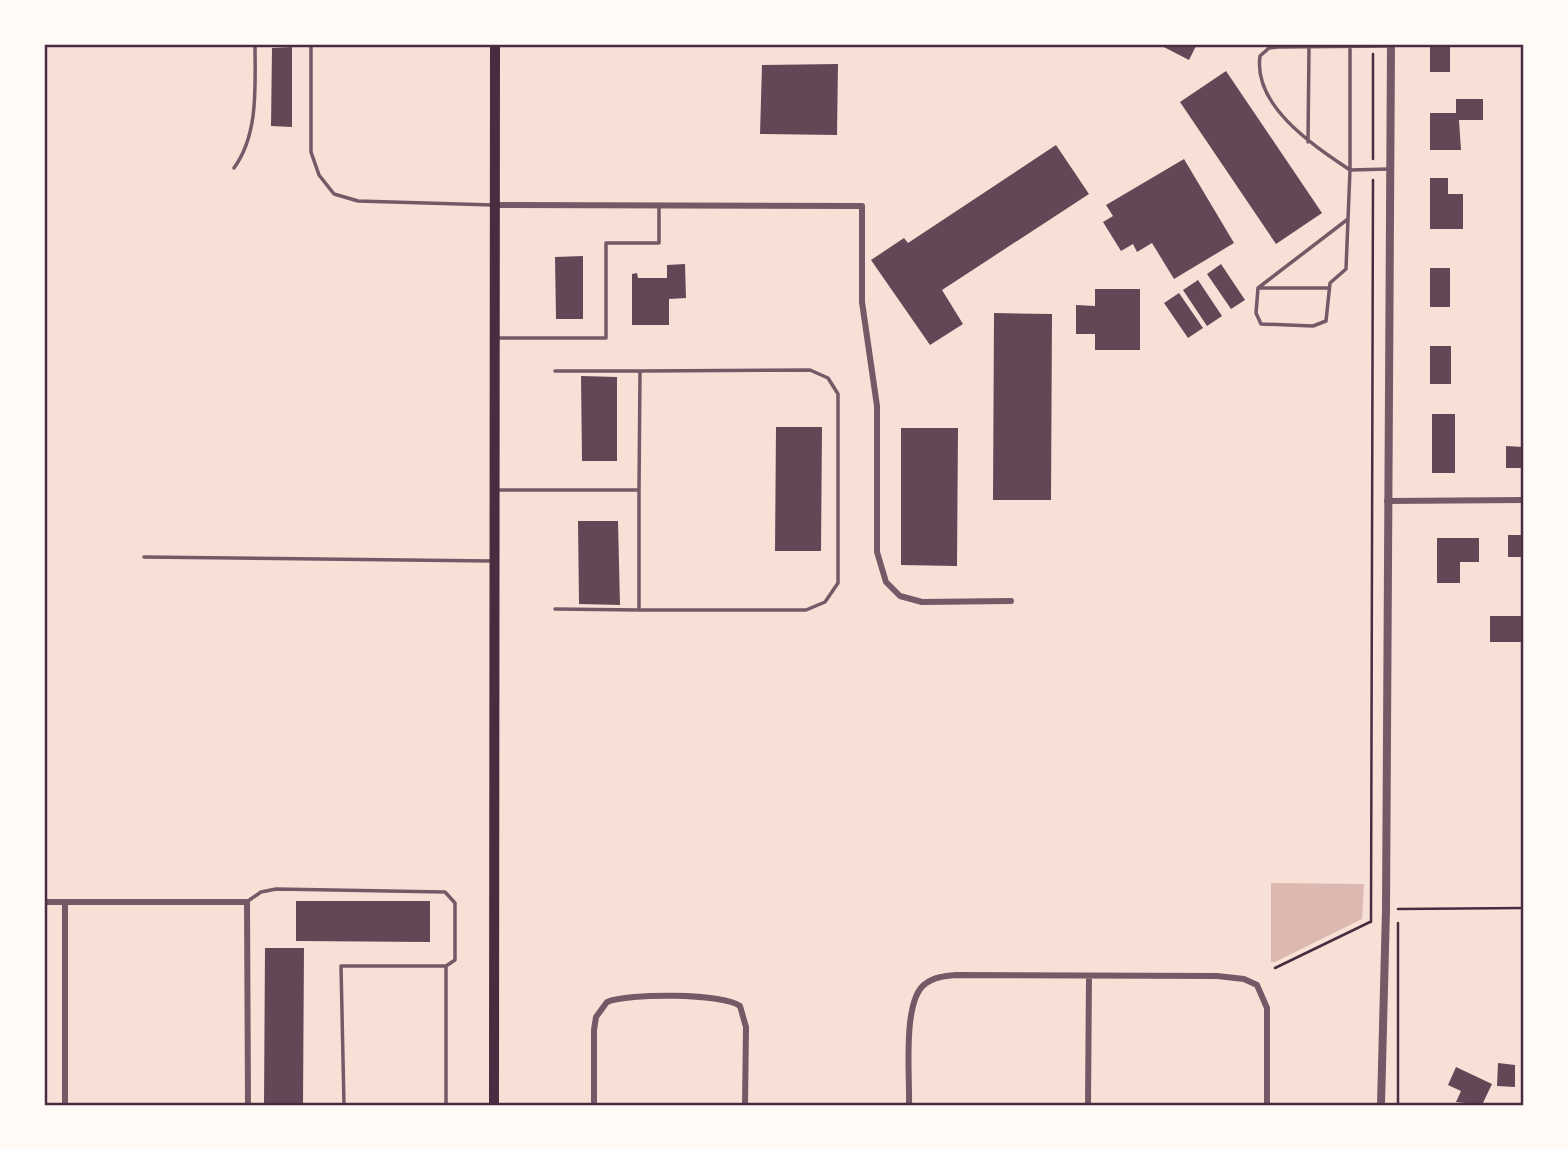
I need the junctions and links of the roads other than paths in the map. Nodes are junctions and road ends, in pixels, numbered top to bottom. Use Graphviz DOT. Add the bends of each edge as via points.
graph roads {
  1 [pos="256,44"];
  2 [pos="311,44"];
  3 [pos="495,44"];
  4 [pos="1391,45"];
  5 [pos="1350,46"];
  6 [pos="1309,47"];
  7 [pos="1308,142"];
  8 [pos="234,168"];
  9 [pos="1391,169"];
  10 [pos="1350,170"];
  11 [pos="495,205"];
  12 [pos="659,206"];
  13 [pos="1348,219"];
  14 [pos="1258,288"];
  15 [pos="1328,288"];
  16 [pos="495,338"];
  17 [pos="640,371"];
  18 [pos="555,372"];
  19 [pos="494,490"];
  20 [pos="639,490"];
  21 [pos="1524,500"];
  22 [pos="1387,501"];
  23 [pos="144,557"];
  24 [pos="494,561"];
  25 [pos="1011,601"];
  26 [pos="555,610"];
  27 [pos="639,610"];
  28 [pos="44,902"];
  29 [pos="247,902"];
  30 [pos="65,903"];
  31 [pos="446,966"];
  32 [pos="1089,976"];
  33 [pos="65,1105"];
  34 [pos="248,1105"];
  35 [pos="344,1105"];
  36 [pos="446,1105"];
  37 [pos="494,1105"];
  38 [pos="594,1105"];
  39 [pos="745,1105"];
  40 [pos="909,1105"];
  41 [pos="1088,1105"];
  42 [pos="1267,1105"];
  43 [pos="1381,1105"];
  1 -- 8 [label="lane" via="250,136"];
  2 -- 11 [label="lane" via="311,152 319,175 334,194 358,201"];
  3 -- 11 [label="main road"];
  4 -- 5 [label="lane"];
  4 -- 9 [label="street"];
  5 -- 6 [label="lane"];
  5 -- 10 [label="lane"];
  6 -- 7 [label="lane"];
  6 -- 7 [label="lane" via="1269,48 1259,64 1266,95"];
  7 -- 10 [label="lane"];
  9 -- 10 [label="lane"];
  9 -- 22 [label="street"];
  10 -- 13 [label="lane"];
  11 -- 12 [label="street"];
  11 -- 16 [label="main road"];
  12 -- 16 [label="lane" via="659,243 606,243 606,338"];
  12 -- 25 [label="street" via="862,206 862,302 877,406 877,552 886,582 901,596 922,603"];
  13 -- 14 [label="lane"];
  13 -- 15 [label="lane" via="1346,269"];
  14 -- 15 [label="lane"];
  14 -- 15 [label="lane" via="1256,313 1261,324 1313,326 1328,316"];
  16 -- 19 [label="main road"];
  17 -- 18 [label="lane"];
  17 -- 20 [label="lane"];
  17 -- 27 [label="lane" via="810,370 828,378 838,394 838,583 825,602 806,610"];
  19 -- 20 [label="lane"];
  19 -- 24 [label="main road"];
  20 -- 27 [label="lane"];
  21 -- 22 [label="street"];
  22 -- 43 [label="street"];
  23 -- 24 [label="lane"];
  24 -- 37 [label="main road"];
  26 -- 27 [label="lane"];
  28 -- 30 [label="street"];
  29 -- 30 [label="street"];
  29 -- 31 [label="lane" via="276,889 444,892 455,903 455,960"];
  29 -- 34 [label="street"];
  30 -- 33 [label="street"];
  31 -- 35 [label="lane" via="341,966"];
  31 -- 36 [label="lane"];
  32 -- 40 [label="street" via="956,975 925,984 912,1009"];
  32 -- 41 [label="street"];
  32 -- 42 [label="street" via="1217,976 1257,985 1267,1008"];
  38 -- 39 [label="street" via="594,1030 601,1007 615,999 675,998 723,999 740,1006 746,1027"];
}
